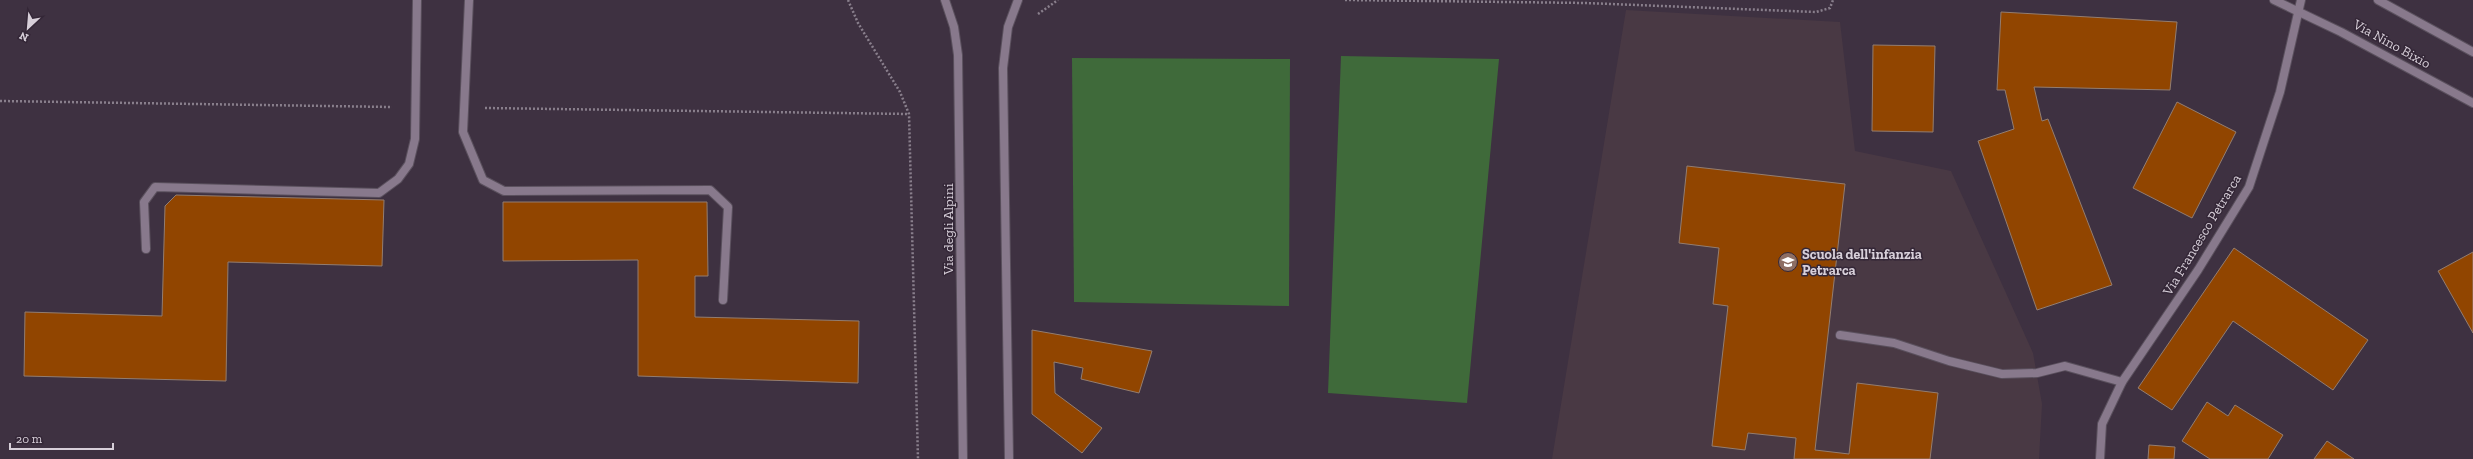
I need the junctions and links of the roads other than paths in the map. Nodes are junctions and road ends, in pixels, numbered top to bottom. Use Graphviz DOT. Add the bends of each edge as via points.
graph roads {
  1 [pos="417,0"];
  2 [pos="469,0"];
  3 [pos="945,0"];
  4 [pos="1018,0"];
  5 [pos="2274,0"];
  6 [pos="2301,0"];
  7 [pos="2378,0"];
  8 [pos="2298,11"];
  9 [pos="2473,52"];
  10 [pos="2473,103"];
  11 [pos="146,249"];
  12 [pos="723,300"];
  13 [pos="1840,335"];
  14 [pos="2122,382"];
  15 [pos="963,459"];
  16 [pos="1009,459"];
  17 [pos="2100,459"];
  1 -- 11 [label="street" via="415,139 409,164 398,179 379,194 154,187 144,202"];
  2 -- 12 [label="street" via="463,132 483,180 504,191 710,190 728,207"];
  3 -- 15 [label="street, Via degli Alpini" via="954,27 958,55"];
  4 -- 16 [label="street" via="1008,27 1003,68"];
  5 -- 8 [label="street, Via Nino Bixio"];
  6 -- 8 [label="street, Via Francesco Petrarca"];
  7 -- 9 [label="street"];
  8 -- 10 [label="street, Via Nino Bixio"];
  8 -- 14 [label="street, Via Francesco Petrarca" via="2280,92 2249,186 2198,270"];
  13 -- 14 [label="street" via="1894,344 2002,374 2036,374 2065,366"];
  14 -- 17 [label="street, Via Francesco Petrarca" via="2102,424"];
}
